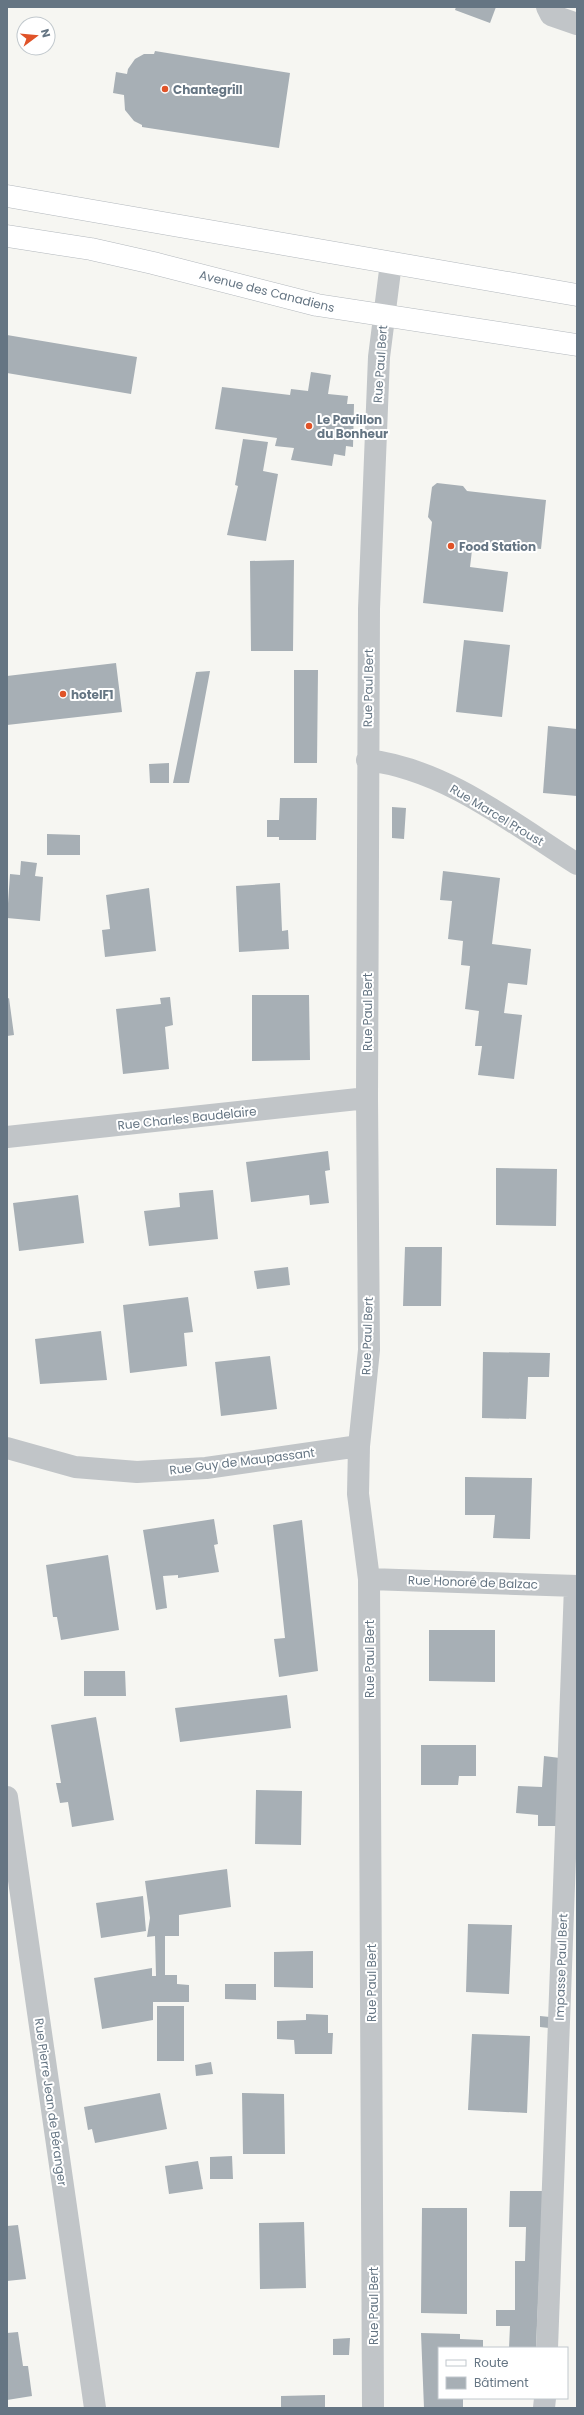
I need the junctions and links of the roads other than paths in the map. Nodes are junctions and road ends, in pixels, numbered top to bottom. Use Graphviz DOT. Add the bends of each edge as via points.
graph roads {
  1 [pos="548,7"];
  2 [pos="577,24"];
  3 [pos="7,196"];
  4 [pos="7,236"];
  5 [pos="391,263"];
  6 [pos="577,295"];
  7 [pos="384,315"];
  8 [pos="577,345"];
  9 [pos="368,760"];
  10 [pos="577,864"];
  11 [pos="367,1098"];
  12 [pos="7,1137"];
  13 [pos="359,1446"];
  14 [pos="7,1448"];
  15 [pos="369,1579"];
  16 [pos="576,1586"];
  17 [pos="7,1797"];
  18 [pos="546,2347"];
  19 [pos="95,2408"];
  20 [pos="373,2408"];
  1 -- 2 [label="street" via="551,15"];
  3 -- 5 [label="main road"];
  4 -- 7 [label="main road, Avenue des Canadiens" via="91,249 273,292 317,305"];
  5 -- 6 [label="main road"];
  5 -- 7 [label="street, Rue Paul Bert"];
  7 -- 8 [label="main road, Avenue des Canadiens"];
  7 -- 9 [label="street, Rue Paul Bert" via="379,357 369,609"];
  9 -- 10 [label="street, Rue Marcel Proust" via="392,763 459,790"];
  9 -- 11 [label="street, Rue Paul Bert"];
  11 -- 12 [label="street, Rue Charles Baudelaire"];
  11 -- 13 [label="street, Rue Paul Bert" via="369,1350"];
  13 -- 14 [label="street, Rue Guy de Maupassant" via="206,1468 137,1472 75,1467"];
  13 -- 15 [label="street, Rue Paul Bert" via="358,1494"];
  15 -- 16 [label="street, Rue Honoré de Balzac"];
  15 -- 20 [label="street, Rue Paul Bert"];
  16 -- 18 [label="street, Impasse Paul Bert"];
  17 -- 19 [label="street, Rue Pierre Jean de Béranger"];
}
